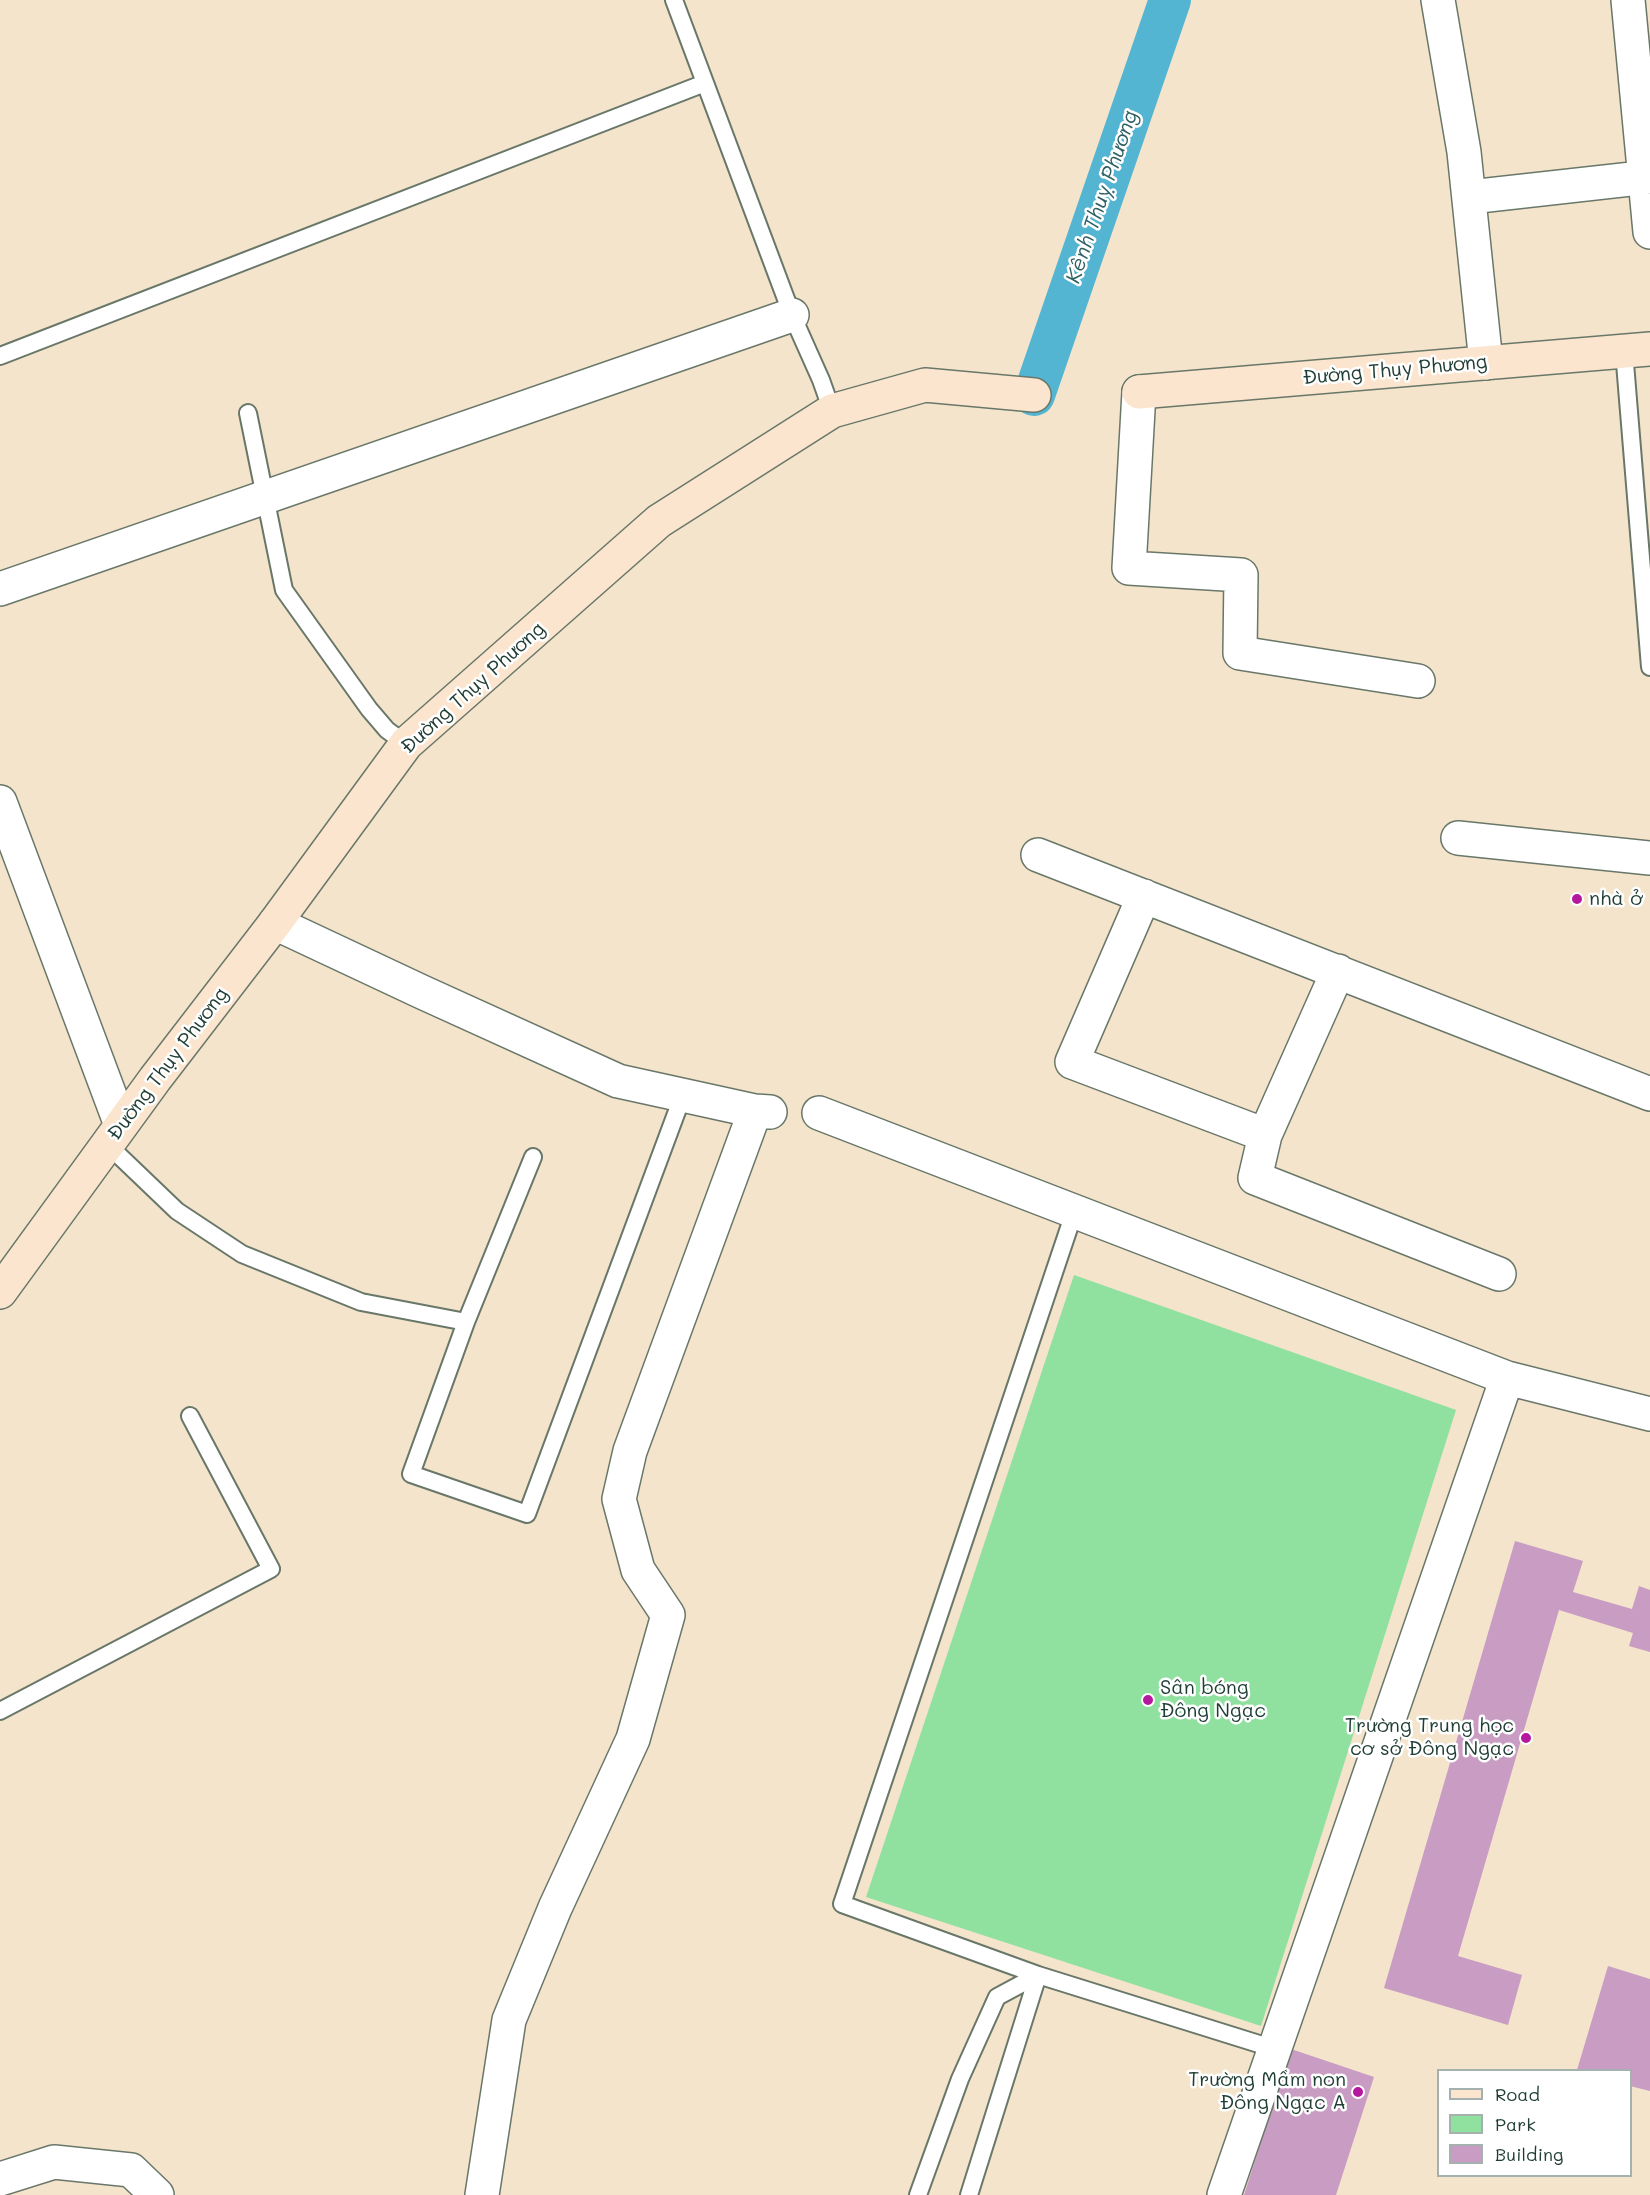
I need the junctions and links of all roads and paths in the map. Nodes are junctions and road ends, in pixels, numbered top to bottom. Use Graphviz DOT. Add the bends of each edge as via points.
graph roads {
  1 [pos="674,0"];
  2 [pos="1438,0"];
  3 [pos="1628,0"];
  4 [pos="705,83"];
  5 [pos="1647,177"];
  6 [pos="1470,197"];
  7 [pos="1650,232"];
  8 [pos="792,315"];
  9 [pos="1637,350"];
  10 [pos="0,356"];
  11 [pos="1486,363"];
  12 [pos="1139,392"];
  13 [pos="1034,395"];
  14 [pos="832,411"];
  15 [pos="248,413"];
  16 [pos="265,498"];
  17 [pos="0,589"];
  18 [pos="1650,667"];
  19 [pos="1418,681"];
  20 [pos="406,744"];
  21 [pos="0,802"];
  22 [pos="1458,838"];
  23 [pos="1038,855"];
  24 [pos="1650,858"];
  25 [pos="1144,896"];
  26 [pos="275,923"];
  27 [pos="1338,971"];
  28 [pos="1650,1094"];
  29 [pos="683,1095"];
  30 [pos="819,1113"];
  31 [pos="114,1135"];
  32 [pos="1265,1135"];
  33 [pos="533,1157"];
  34 [pos="1074,1213"];
  35 [pos="1499,1274"];
  36 [pos="0,1292"];
  37 [pos="466,1322"];
  38 [pos="1507,1378"];
  39 [pos="1650,1414"];
  40 [pos="190,1416"];
  41 [pos="0,1711"];
  42 [pos="1038,1975"];
  43 [pos="1275,2049"];
  44 [pos="0,2179"];
  45 [pos="157,2195"];
  46 [pos="482,2195"];
  47 [pos="918,2195"];
  48 [pos="969,2195"];
  49 [pos="1224,2195"];
  1 -- 4 [label="lane"];
  2 -- 6 [label="street"];
  3 -- 5 [label="street"];
  4 -- 8 [label="lane"];
  4 -- 10 [label="lane"];
  5 -- 6 [label="street"];
  5 -- 7 [label="street"];
  6 -- 11 [label="street"];
  8 -- 14 [label="lane"];
  8 -- 16 [label="street"];
  9 -- 11 [label="main road, Đường Thụy Phương"];
  9 -- 18 [label="lane"];
  11 -- 12 [label="main road, Đường Thụy Phương"];
  12 -- 19 [label="street" via="1129,568 1241,575 1240,653"];
  13 -- 14 [label="main road, Đường Thụy Phương" via="925,385"];
  14 -- 20 [label="main road, Đường Thụy Phương" via="659,522"];
  15 -- 16 [label="lane"];
  16 -- 17 [label="street"];
  16 -- 20 [label="lane" via="284,590 369,709"];
  20 -- 26 [label="main road, Đường Thụy Phương"];
  21 -- 31 [label="street"];
  22 -- 24 [label="street"];
  23 -- 25 [label="street"];
  25 -- 27 [label="street"];
  25 -- 32 [label="street" via="1072,1062"];
  26 -- 29 [label="street" via="618,1081"];
  26 -- 31 [label="main road, Đường Thụy Phương"];
  27 -- 28 [label="street"];
  27 -- 32 [label="street"];
  29 -- 37 [label="lane" via="527,1514 411,1474"];
  29 -- 46 [label="street" via="763,1111 629,1455 619,1499 638,1570 668,1615 633,1739 555,1908 509,2020"];
  30 -- 34 [label="street"];
  31 -- 36 [label="main road, Đường Thụy Phương"];
  31 -- 37 [label="lane" via="177,1211 242,1254 361,1302"];
  32 -- 35 [label="street" via="1255,1178"];
  33 -- 37 [label="lane"];
  34 -- 38 [label="street"];
  34 -- 42 [label="lane" via="842,1904"];
  38 -- 39 [label="street"];
  38 -- 43 [label="street"];
  40 -- 41 [label="lane" via="271,1569"];
  42 -- 43 [label="lane"];
  42 -- 47 [label="lane" via="997,1997 960,2079"];
  42 -- 48 [label="lane"];
  43 -- 49 [label="street"];
  44 -- 45 [label="street" via="54,2162 87,2165 132,2170"];
}
